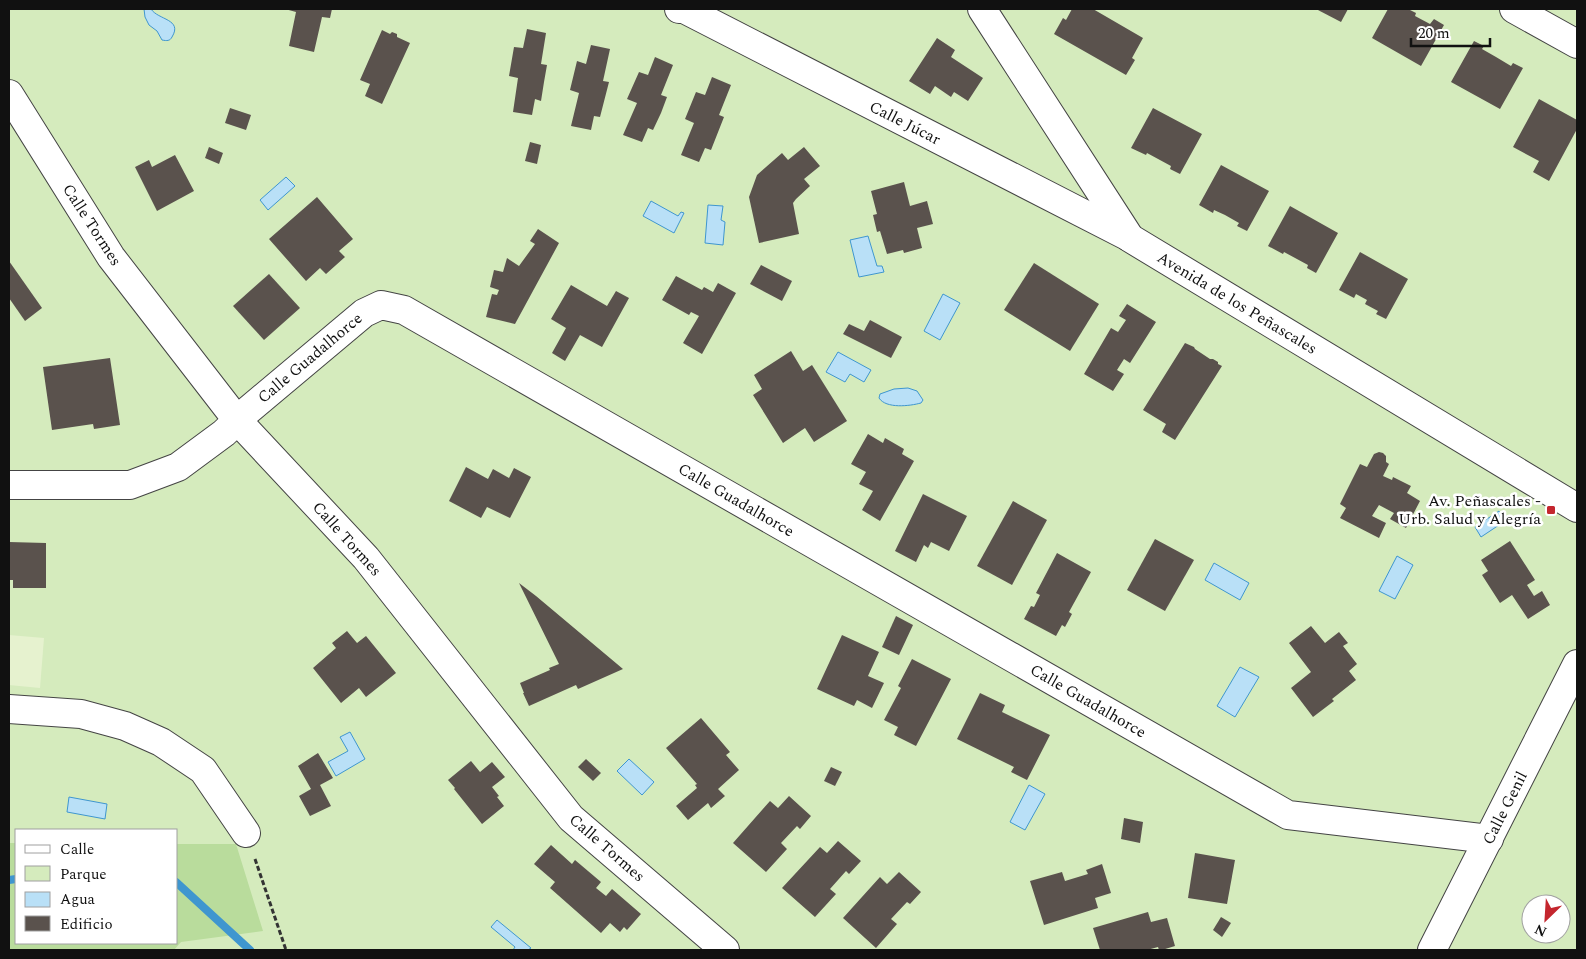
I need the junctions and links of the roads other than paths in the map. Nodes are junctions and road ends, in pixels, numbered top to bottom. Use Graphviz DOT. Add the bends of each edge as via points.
graph roads {
  1 [pos="679,9"];
  2 [pos="982,9"];
  3 [pos="1514,9"];
  4 [pos="1577,44"];
  5 [pos="9,94"];
  6 [pos="1130,238"];
  7 [pos="237,420"];
  8 [pos="9,485"];
  9 [pos="1577,508"];
  10 [pos="1577,664"];
  11 [pos="9,709"];
  12 [pos="246,833"];
  13 [pos="1489,839"];
  14 [pos="726,950"];
  15 [pos="1432,950"];
  1 -- 6 [label="street, Calle Júcar"];
  2 -- 6 [label="street, Avenida de los Peñascales"];
  3 -- 4 [label="street"];
  5 -- 7 [label="street, Calle Tormes" via="111,257"];
  6 -- 9 [label="street, Avenida de los Peñascales"];
  7 -- 8 [label="street, Calle Guadalhorce" via="178,467 130,485"];
  7 -- 13 [label="street, Calle Guadalhorce" via="364,312 381,305 404,310 1288,815"];
  7 -- 14 [label="street, Calle Tormes" via="366,558 571,818"];
  10 -- 13 [label="street, Calle Genil"];
  11 -- 12 [label="street" via="81,714 125,726 161,742 203,770"];
  13 -- 15 [label="street, Calle Genil"];
}
